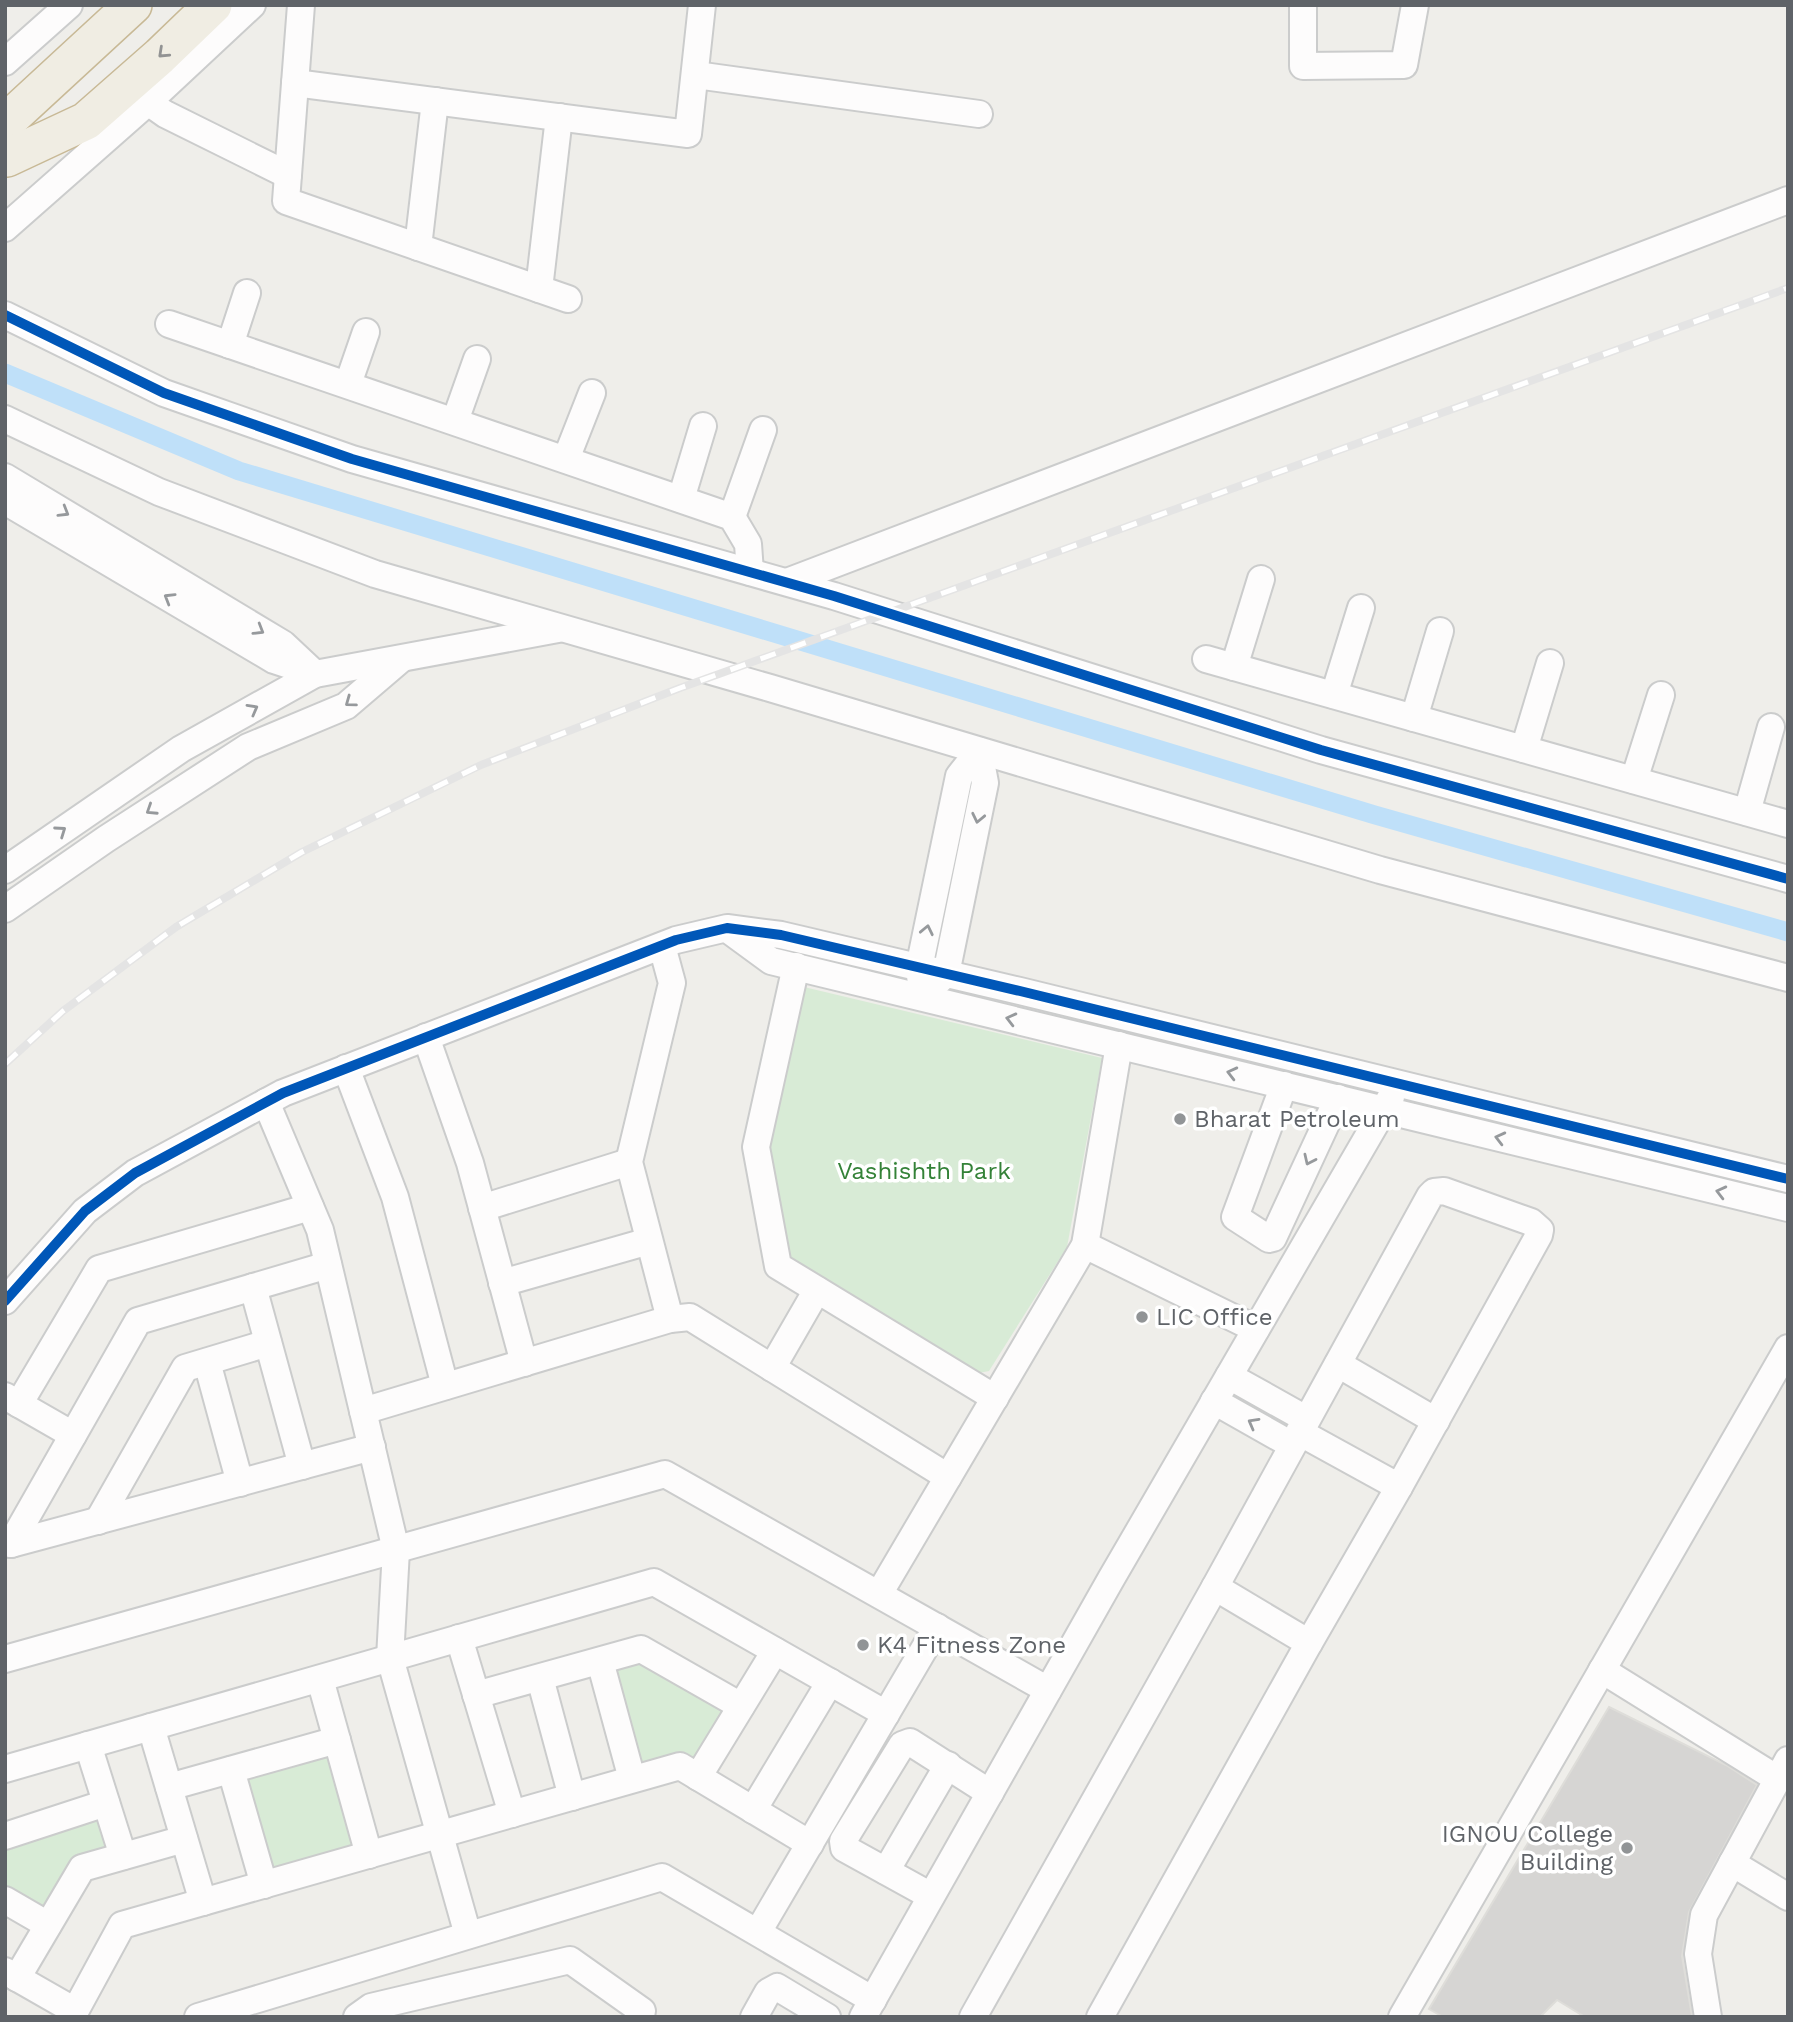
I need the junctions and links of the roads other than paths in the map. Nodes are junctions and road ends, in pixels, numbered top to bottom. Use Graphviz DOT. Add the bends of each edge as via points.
graph roads {
  1 [pos="69,5"];
  2 [pos="114,5"];
  3 [pos="133,5"];
  4 [pos="178,5"];
  5 [pos="213,5"];
  6 [pos="252,5"];
  7 [pos="301,5"];
  8 [pos="702,5"];
  9 [pos="1303,5"];
  10 [pos="1415,5"];
  11 [pos="5,62"];
  12 [pos="695,75"];
  13 [pos="295,83"];
  14 [pos="435,101"];
  15 [pos="148,102"];
  16 [pos="979,114"];
  17 [pos="559,117"];
  18 [pos="7,139"];
  19 [pos="288,175"];
  20 [pos="1788,200"];
  21 [pos="5,228"];
  22 [pos="418,247"];
  23 [pos="539,289"];
  24 [pos="247,293"];
  25 [pos="568,299"];
  26 [pos="5,315"];
  27 [pos="169,324"];
  28 [pos="366,332"];
  29 [pos="230,345"];
  30 [pos="477,359"];
  31 [pos="348,384"];
  32 [pos="592,393"];
  33 [pos="5,419"];
  34 [pos="455,421"];
  35 [pos="702,426"];
  36 [pos="763,430"];
  37 [pos="566,459"];
  38 [pos="5,477"];
  39 [pos="681,499"];
  40 [pos="5,501"];
  41 [pos="732,517"];
  42 [pos="750,572"];
  43 [pos="1261,579"];
  44 [pos="787,582"];
  45 [pos="1361,608"];
  46 [pos="563,628"];
  47 [pos="1440,631"];
  48 [pos="402,658"];
  49 [pos="1206,659"];
  50 [pos="1550,663"];
  51 [pos="1234,667"];
  52 [pos="315,674"];
  53 [pos="1334,695"];
  54 [pos="1661,695"];
  55 [pos="1414,718"];
  56 [pos="1771,727"];
  57 [pos="1524,749"];
  58 [pos="979,751"];
  59 [pos="1634,780"];
  60 [pos="1747,812"];
  61 [pos="1788,824"];
  62 [pos="5,870"];
  63 [pos="1788,879"];
  64 [pos="5,909"];
  65 [pos="727,928"];
  66 [pos="662,946"];
  67 [pos="796,967"];
  68 [pos="919,968"];
  69 [pos="946,974"];
  70 [pos="1788,978"];
  71 [pos="922,997"];
  72 [pos="426,1037"];
  73 [pos="1119,1045"];
  74 [pos="346,1068"];
  75 [pos="1398,1084"];
  76 [pos="1284,1085"];
  77 [pos="1338,1098"];
  78 [pos="266,1102"];
  79 [pos="1384,1110"];
  80 [pos="629,1162"];
  81 [pos="1788,1179"];
  82 [pos="310,1207"];
  83 [pos="482,1208"];
  84 [pos="1788,1208"];
  85 [pos="649,1241"];
  86 [pos="1085,1245"];
  87 [pos="328,1265"];
  88 [pos="502,1283"];
  89 [pos="253,1287"];
  90 [pos="817,1290"];
  91 [pos="5,1301"];
  92 [pos="670,1319"];
  93 [pos="1256,1329"];
  94 [pos="268,1343"];
  95 [pos="1788,1348"];
  96 [pos="207,1362"];
  97 [pos="524,1363"];
  98 [pos="1338,1364"];
  99 [pos="772,1368"];
  100 [pos="1229,1376"];
  101 [pos="445,1386"];
  102 [pos="995,1398"];
  103 [pos="12,1400"];
  104 [pos="1214,1401"];
  105 [pos="363,1411"];
  106 [pos="1436,1421"];
  107 [pos="1299,1432"];
  108 [pos="73,1435"];
  109 [pos="372,1447"];
  110 [pos="302,1466"];
  111 [pos="948,1476"];
  112 [pos="240,1483"];
  113 [pos="1399,1487"];
  114 [pos="98,1521"];
  115 [pos="8,1543"];
  116 [pos="396,1550"];
  117 [pos="1215,1587"];
  118 [pos="879,1594"];
  119 [pos="937,1627"];
  120 [pos="459,1638"];
  121 [pos="1309,1643"];
  122 [pos="775,1651"];
  123 [pos="390,1658"];
  124 [pos="5,1660"];
  125 [pos="600,1661"];
  126 [pos="1602,1670"];
  127 [pos="540,1678"];
  128 [pos="320,1679"];
  129 [pos="830,1682"];
  130 [pos="1048,1690"];
  131 [pos="476,1696"];
  132 [pos="741,1706"];
  133 [pos="886,1714"];
  134 [pos="151,1727"];
  135 [pos="337,1741"];
  136 [pos="88,1745"];
  137 [pos="948,1765"];
  138 [pos="5,1769"];
  139 [pos="1782,1769"];
  140 [pos="231,1770"];
  141 [pos="698,1777"];
  142 [pos="632,1779"];
  143 [pos="169,1787"];
  144 [pos="990,1793"];
  145 [pos="572,1797"];
  146 [pos="106,1803"];
  147 [pos="753,1810"];
  148 [pos="512,1814"];
  149 [pos="440,1834"];
  150 [pos="5,1836"];
  151 [pos="184,1839"];
  152 [pos="810,1844"];
  153 [pos="369,1855"];
  154 [pos="122,1856"];
  155 [pos="1732,1863"];
  156 [pos="886,1871"];
  157 [pos="264,1885"];
  158 [pos="931,1896"];
  159 [pos="1788,1897"];
  160 [pos="5,1900"];
  161 [pos="203,1902"];
  162 [pos="48,1924"];
  163 [pos="758,1932"];
  164 [pos="468,1935"];
  165 [pos="11,1975"];
  166 [pos="868,2008"];
  167 [pos="74,2014"];
  168 [pos="198,2017"];
  169 [pos="357,2017"];
  170 [pos="638,2017"];
  171 [pos="754,2017"];
  172 [pos="827,2017"];
  173 [pos="973,2017"];
  174 [pos="1100,2017"];
  175 [pos="1402,2017"];
  176 [pos="1708,2017"];
  1 -- 11 [label="street"];
  2 -- 18 [label="highway" via="32,79"];
  3 -- 18 [label="highway"];
  4 -- 18 [label="highway"];
  5 -- 18 [label="highway, one-way" via="86,121"];
  6 -- 15 [label="street"];
  7 -- 13 [label="street"];
  8 -- 12 [label="street"];
  9 -- 10 [label="street" via="1303,66 1404,65"];
  12 -- 16 [label="street"];
  12 -- 17 [label="street" via="688,134"];
  13 -- 14 [label="street"];
  13 -- 19 [label="street"];
  14 -- 17 [label="street"];
  14 -- 22 [label="street"];
  15 -- 19 [label="street"];
  15 -- 21 [label="street"];
  17 -- 23 [label="street"];
  19 -- 22 [label="street" via="286,201"];
  20 -- 44 [label="street"];
  22 -- 23 [label="street"];
  23 -- 25 [label="street"];
  24 -- 29 [label="street"];
  26 -- 42 [label="street" via="164,393 352,459"];
  27 -- 29 [label="street"];
  28 -- 31 [label="street"];
  29 -- 31 [label="street"];
  30 -- 34 [label="street"];
  31 -- 34 [label="street"];
  32 -- 37 [label="street"];
  33 -- 46 [label="street" via="159,492 375,574"];
  34 -- 37 [label="street"];
  35 -- 39 [label="street"];
  36 -- 41 [label="street"];
  37 -- 39 [label="street"];
  38 -- 52 [label="street, one-way" via="283,644"];
  39 -- 41 [label="street"];
  52 -- 40 [label="street, one-way" via="274,660"];
  41 -- 42 [label="street" via="748,544"];
  42 -- 44 [label="street"];
  43 -- 51 [label="street"];
  44 -- 63 [label="street" via="1321,750"];
  45 -- 53 [label="street"];
  46 -- 48 [label="street"];
  46 -- 58 [label="street"];
  47 -- 55 [label="street"];
  48 -- 52 [label="street"];
  48 -- 64 [label="street, one-way" via="346,706 248,747"];
  49 -- 51 [label="street"];
  50 -- 57 [label="street"];
  51 -- 53 [label="street"];
  62 -- 52 [label="street, one-way" via="181,749"];
  53 -- 55 [label="street"];
  54 -- 59 [label="street"];
  55 -- 57 [label="street"];
  56 -- 60 [label="street"];
  57 -- 59 [label="street"];
  68 -- 58 [label="street, one-way" via="959,776"];
  58 -- 69 [label="street, one-way" via="985,783"];
  58 -- 70 [label="street" via="1380,870"];
  59 -- 60 [label="street"];
  60 -- 61 [label="street"];
  65 -- 66 [label="street"];
  65 -- 67 [label="street" via="771,961"];
  65 -- 68 [label="street" via="781,935"];
  66 -- 72 [label="street"];
  66 -- 80 [label="street" via="672,983"];
  67 -- 71 [label="street"];
  67 -- 90 [label="street" via="756,1147 778,1266"];
  68 -- 69 [label="street"];
  68 -- 71 [label="street"];
  69 -- 71 [label="street"];
  69 -- 75 [label="street"];
  73 -- 71 [label="street, one-way"];
  72 -- 74 [label="street"];
  72 -- 83 [label="street"];
  76 -- 73 [label="street, one-way"];
  73 -- 86 [label="street"];
  74 -- 78 [label="street"];
  74 -- 101 [label="street" via="395,1196"];
  75 -- 79 [label="street"];
  75 -- 81 [label="street"];
  76 -- 77 [label="street"];
  77 -- 76 [label="street, one-way" via="1269,1239 1234,1217"];
  77 -- 79 [label="street"];
  78 -- 82 [label="street"];
  78 -- 91 [label="street" via="135,1173 85,1211"];
  84 -- 79 [label="street, one-way"];
  79 -- 93 [label="street"];
  80 -- 83 [label="street"];
  80 -- 85 [label="street"];
  82 -- 87 [label="street"];
  82 -- 103 [label="street" via="99,1269"];
  83 -- 88 [label="street"];
  85 -- 88 [label="street"];
  85 -- 92 [label="street"];
  86 -- 93 [label="street"];
  86 -- 102 [label="street"];
  87 -- 89 [label="street"];
  87 -- 105 [label="street"];
  88 -- 97 [label="street"];
  89 -- 94 [label="street"];
  89 -- 108 [label="street" via="138,1321"];
  90 -- 99 [label="street"];
  90 -- 102 [label="street"];
  92 -- 97 [label="street"];
  92 -- 99 [label="street" via="690,1317"];
  93 -- 100 [label="street"];
  94 -- 96 [label="street"];
  94 -- 110 [label="street"];
  95 -- 126 [label="street"];
  96 -- 112 [label="street"];
  96 -- 114 [label="street" via="185,1368"];
  97 -- 101 [label="street"];
  98 -- 106 [label="street"];
  98 -- 106 [label="street" via="1434,1192 1444,1191 1531,1222 1539,1235"];
  98 -- 107 [label="street"];
  99 -- 111 [label="street"];
  100 -- 104 [label="street"];
  100 -- 107 [label="street"];
  101 -- 105 [label="street"];
  102 -- 111 [label="street"];
  103 -- 108 [label="street"];
  107 -- 104 [label="street, one-way"];
  104 -- 130 [label="street"];
  105 -- 109 [label="street"];
  106 -- 113 [label="street"];
  107 -- 113 [label="street"];
  107 -- 117 [label="street"];
  108 -- 115 [label="street"];
  109 -- 110 [label="street"];
  109 -- 116 [label="street"];
  110 -- 112 [label="street"];
  111 -- 118 [label="street"];
  112 -- 114 [label="street"];
  113 -- 121 [label="street"];
  114 -- 115 [label="street"];
  116 -- 118 [label="street" via="665,1474"];
  116 -- 123 [label="street"];
  116 -- 124 [label="street"];
  117 -- 121 [label="street"];
  117 -- 173 [label="street"];
  118 -- 119 [label="street"];
  119 -- 130 [label="street"];
  119 -- 133 [label="street"];
  120 -- 122 [label="street" via="654,1582"];
  120 -- 123 [label="street"];
  120 -- 131 [label="street"];
  121 -- 174 [label="street"];
  122 -- 129 [label="street"];
  122 -- 132 [label="street"];
  123 -- 128 [label="street"];
  123 -- 149 [label="street"];
  125 -- 127 [label="street"];
  125 -- 132 [label="street" via="641,1649"];
  125 -- 142 [label="street"];
  126 -- 139 [label="street"];
  126 -- 175 [label="street"];
  127 -- 131 [label="street"];
  127 -- 145 [label="street"];
  128 -- 134 [label="street"];
  128 -- 135 [label="street"];
  129 -- 133 [label="street"];
  129 -- 147 [label="street"];
  130 -- 144 [label="street"];
  131 -- 148 [label="street"];
  132 -- 141 [label="street"];
  133 -- 152 [label="street"];
  134 -- 136 [label="street"];
  134 -- 143 [label="street"];
  135 -- 140 [label="street"];
  135 -- 153 [label="street"];
  136 -- 138 [label="street"];
  136 -- 146 [label="street"];
  137 -- 144 [label="street"];
  137 -- 156 [label="street"];
  137 -- 156 [label="street" via="910,1742 902,1745 843,1841 845,1848"];
  139 -- 155 [label="street"];
  140 -- 143 [label="street"];
  140 -- 157 [label="street"];
  141 -- 142 [label="street" via="680,1766"];
  141 -- 147 [label="street"];
  142 -- 145 [label="street"];
  143 -- 151 [label="street"];
  144 -- 158 [label="street"];
  145 -- 148 [label="street"];
  146 -- 150 [label="street"];
  146 -- 154 [label="street"];
  147 -- 152 [label="street"];
  148 -- 149 [label="street"];
  149 -- 153 [label="street"];
  149 -- 164 [label="street"];
  151 -- 154 [label="street"];
  151 -- 161 [label="street"];
  152 -- 163 [label="street"];
  153 -- 157 [label="street"];
  154 -- 162 [label="street" via="82,1868"];
  155 -- 159 [label="street"];
  155 -- 176 [label="street" via="1704,1915 1698,1954"];
  156 -- 158 [label="street"];
  157 -- 161 [label="street"];
  158 -- 166 [label="street"];
  160 -- 162 [label="street"];
  161 -- 167 [label="street" via="122,1925"];
  162 -- 165 [label="street"];
  163 -- 164 [label="street" via="662,1877"];
  163 -- 166 [label="street"];
  164 -- 168 [label="street"];
  165 -- 167 [label="street"];
  169 -- 170 [label="street" via="371,2007 570,1960 642,2011"];
  171 -- 172 [label="street" via="768,1992 777,1987"];
}
